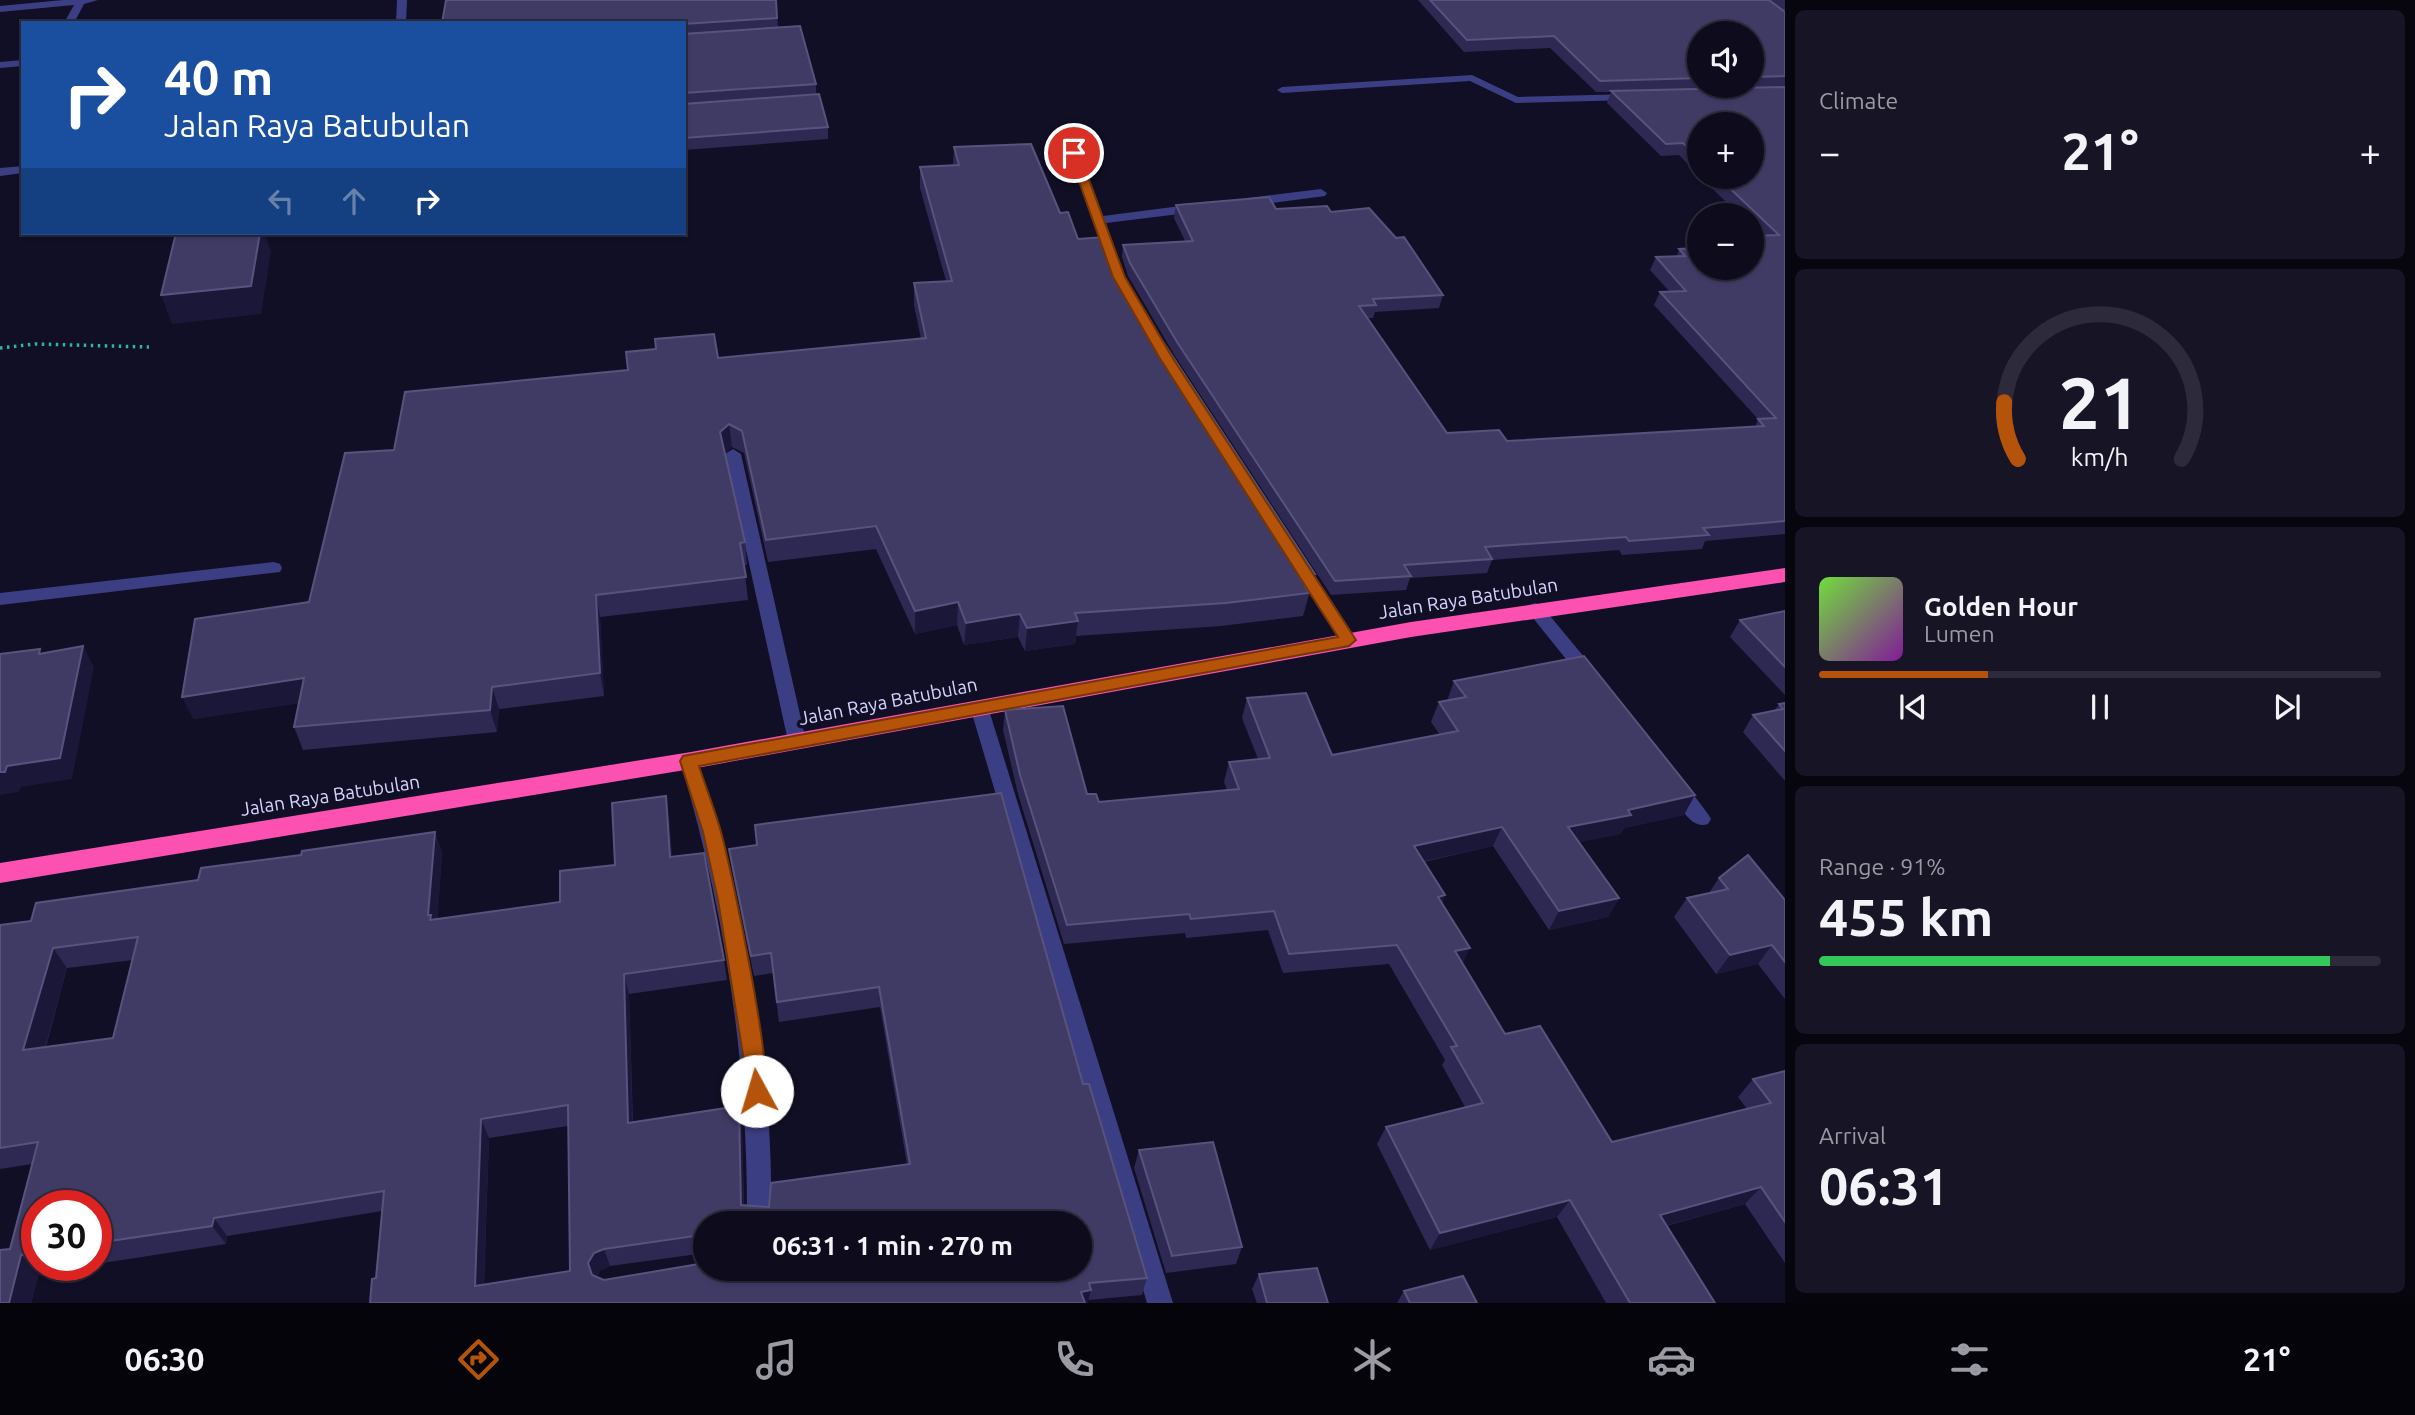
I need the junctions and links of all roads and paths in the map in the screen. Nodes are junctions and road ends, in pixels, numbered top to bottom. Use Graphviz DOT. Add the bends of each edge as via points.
graph roads {
  1 [pos="93,0"];
  2 [pos="402,0"];
  3 [pos="79,2"];
  4 [pos="0,9"];
  5 [pos="70,21"];
  6 [pos="401,21"];
  7 [pos="21,63"];
  8 [pos="0,65"];
  9 [pos="1282,90"];
  10 [pos="1640,97"];
  11 [pos="1066,131"];
  12 [pos="21,169"];
  13 [pos="0,172"];
  14 [pos="1321,194"];
  15 [pos="1098,220"];
  16 [pos="1119,277"];
  17 [pos="149,347"];
  18 [pos="0,348"];
  19 [pos="733,454"];
  20 [pos="1290,550"];
  21 [pos="274,568"];
  22 [pos="1785,575"];
  23 [pos="0,599"];
  24 [pos="1535,609"];
  25 [pos="1349,640"];
  26 [pos="1600,688"];
  27 [pos="979,707"];
  28 [pos="797,741"];
  29 [pos="689,761"];
  30 [pos="1662,768"];
  31 [pos="1701,818"];
  32 [pos="0,873"];
  33 [pos="759,1211"];
  34 [pos="1160,1303"];
  1 -- 3 [label="street"];
  2 -- 6 [label="street"];
  3 -- 4 [label="street"];
  3 -- 5 [label="street"];
  7 -- 8 [label="street"];
  9 -- 10 [label="street" via="1472,78 1516,100"];
  11 -- 15 [label="street"];
  12 -- 13 [label="street"];
  14 -- 15 [label="street"];
  15 -- 16 [label="street"];
  17 -- 18 [label="path" via="35,344"];
  19 -- 28 [label="street"];
  20 -- 25 [label="street"];
  21 -- 23 [label="street"];
  22 -- 24 [label="highway, Jalan Raya Batubulan"];
  24 -- 25 [label="highway, Jalan Raya Batubulan"];
  24 -- 26 [label="street"];
  25 -- 27 [label="highway, Jalan Raya Batubulan"];
  27 -- 28 [label="highway, Jalan Raya Batubulan"];
  27 -- 34 [label="street"];
  28 -- 29 [label="highway, Jalan Raya Batubulan"];
  29 -- 32 [label="highway, Jalan Raya Batubulan"];
  29 -- 33 [label="street" via="712,832 753,1048 759,1113"];
  30 -- 31 [label="street"];
}
